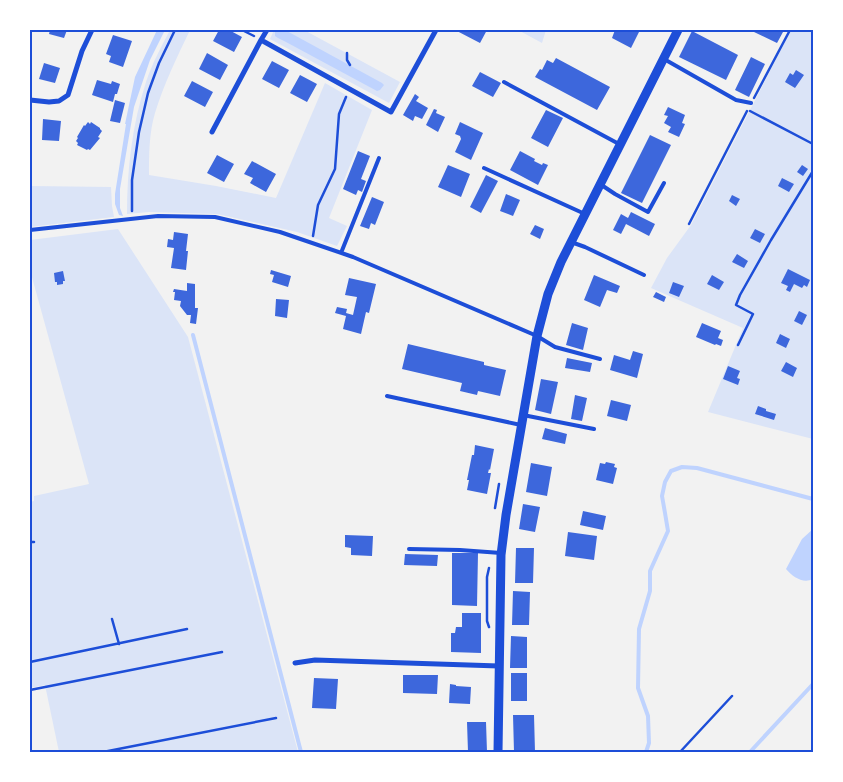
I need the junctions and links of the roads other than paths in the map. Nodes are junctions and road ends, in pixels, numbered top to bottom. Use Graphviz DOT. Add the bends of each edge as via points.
graph roads {
  1 [pos="92,30"];
  2 [pos="267,30"];
  3 [pos="436,30"];
  4 [pos="678,30"];
  5 [pos="261,40"];
  6 [pos="663,58"];
  7 [pos="504,82"];
  8 [pos="30,100"];
  9 [pos="751,103"];
  10 [pos="212,132"];
  11 [pos="620,144"];
  12 [pos="379,158"];
  13 [pos="484,168"];
  14 [pos="664,183"];
  15 [pos="600,184"];
  16 [pos="584,214"];
  17 [pos="30,230"];
  18 [pos="570,242"];
  19 [pos="341,253"];
  20 [pos="644,275"];
  21 [pos="537,336"];
  22 [pos="600,359"];
  23 [pos="387,396"];
  24 [pos="523,415"];
  25 [pos="521,425"];
  26 [pos="594,429"];
  27 [pos="409,549"];
  28 [pos="501,553"];
  29 [pos="295,663"];
  30 [pos="499,666"];
  31 [pos="498,752"];
  1 -- 8 [label="street" via="68,95 59,101"];
  2 -- 5 [label="street"];
  3 -- 5 [label="street" via="391,112"];
  4 -- 6 [label="street"];
  5 -- 10 [label="street"];
  6 -- 9 [label="lane" via="736,100"];
  6 -- 11 [label="street"];
  7 -- 11 [label="lane"];
  11 -- 15 [label="street"];
  12 -- 19 [label="lane"];
  13 -- 16 [label="lane"];
  14 -- 15 [label="lane" via="648,212"];
  15 -- 16 [label="street"];
  16 -- 18 [label="street"];
  17 -- 19 [label="lane" via="158,216 215,217 280,232"];
  18 -- 20 [label="lane"];
  18 -- 21 [label="street" via="548,294"];
  19 -- 21 [label="lane"];
  21 -- 22 [label="lane" via="556,347"];
  21 -- 24 [label="street"];
  23 -- 25 [label="lane"];
  24 -- 25 [label="street"];
  24 -- 26 [label="lane"];
  25 -- 28 [label="street"];
  27 -- 28 [label="lane"];
  28 -- 30 [label="street"];
  29 -- 30 [label="street" via="315,660"];
  30 -- 31 [label="street"];
}
